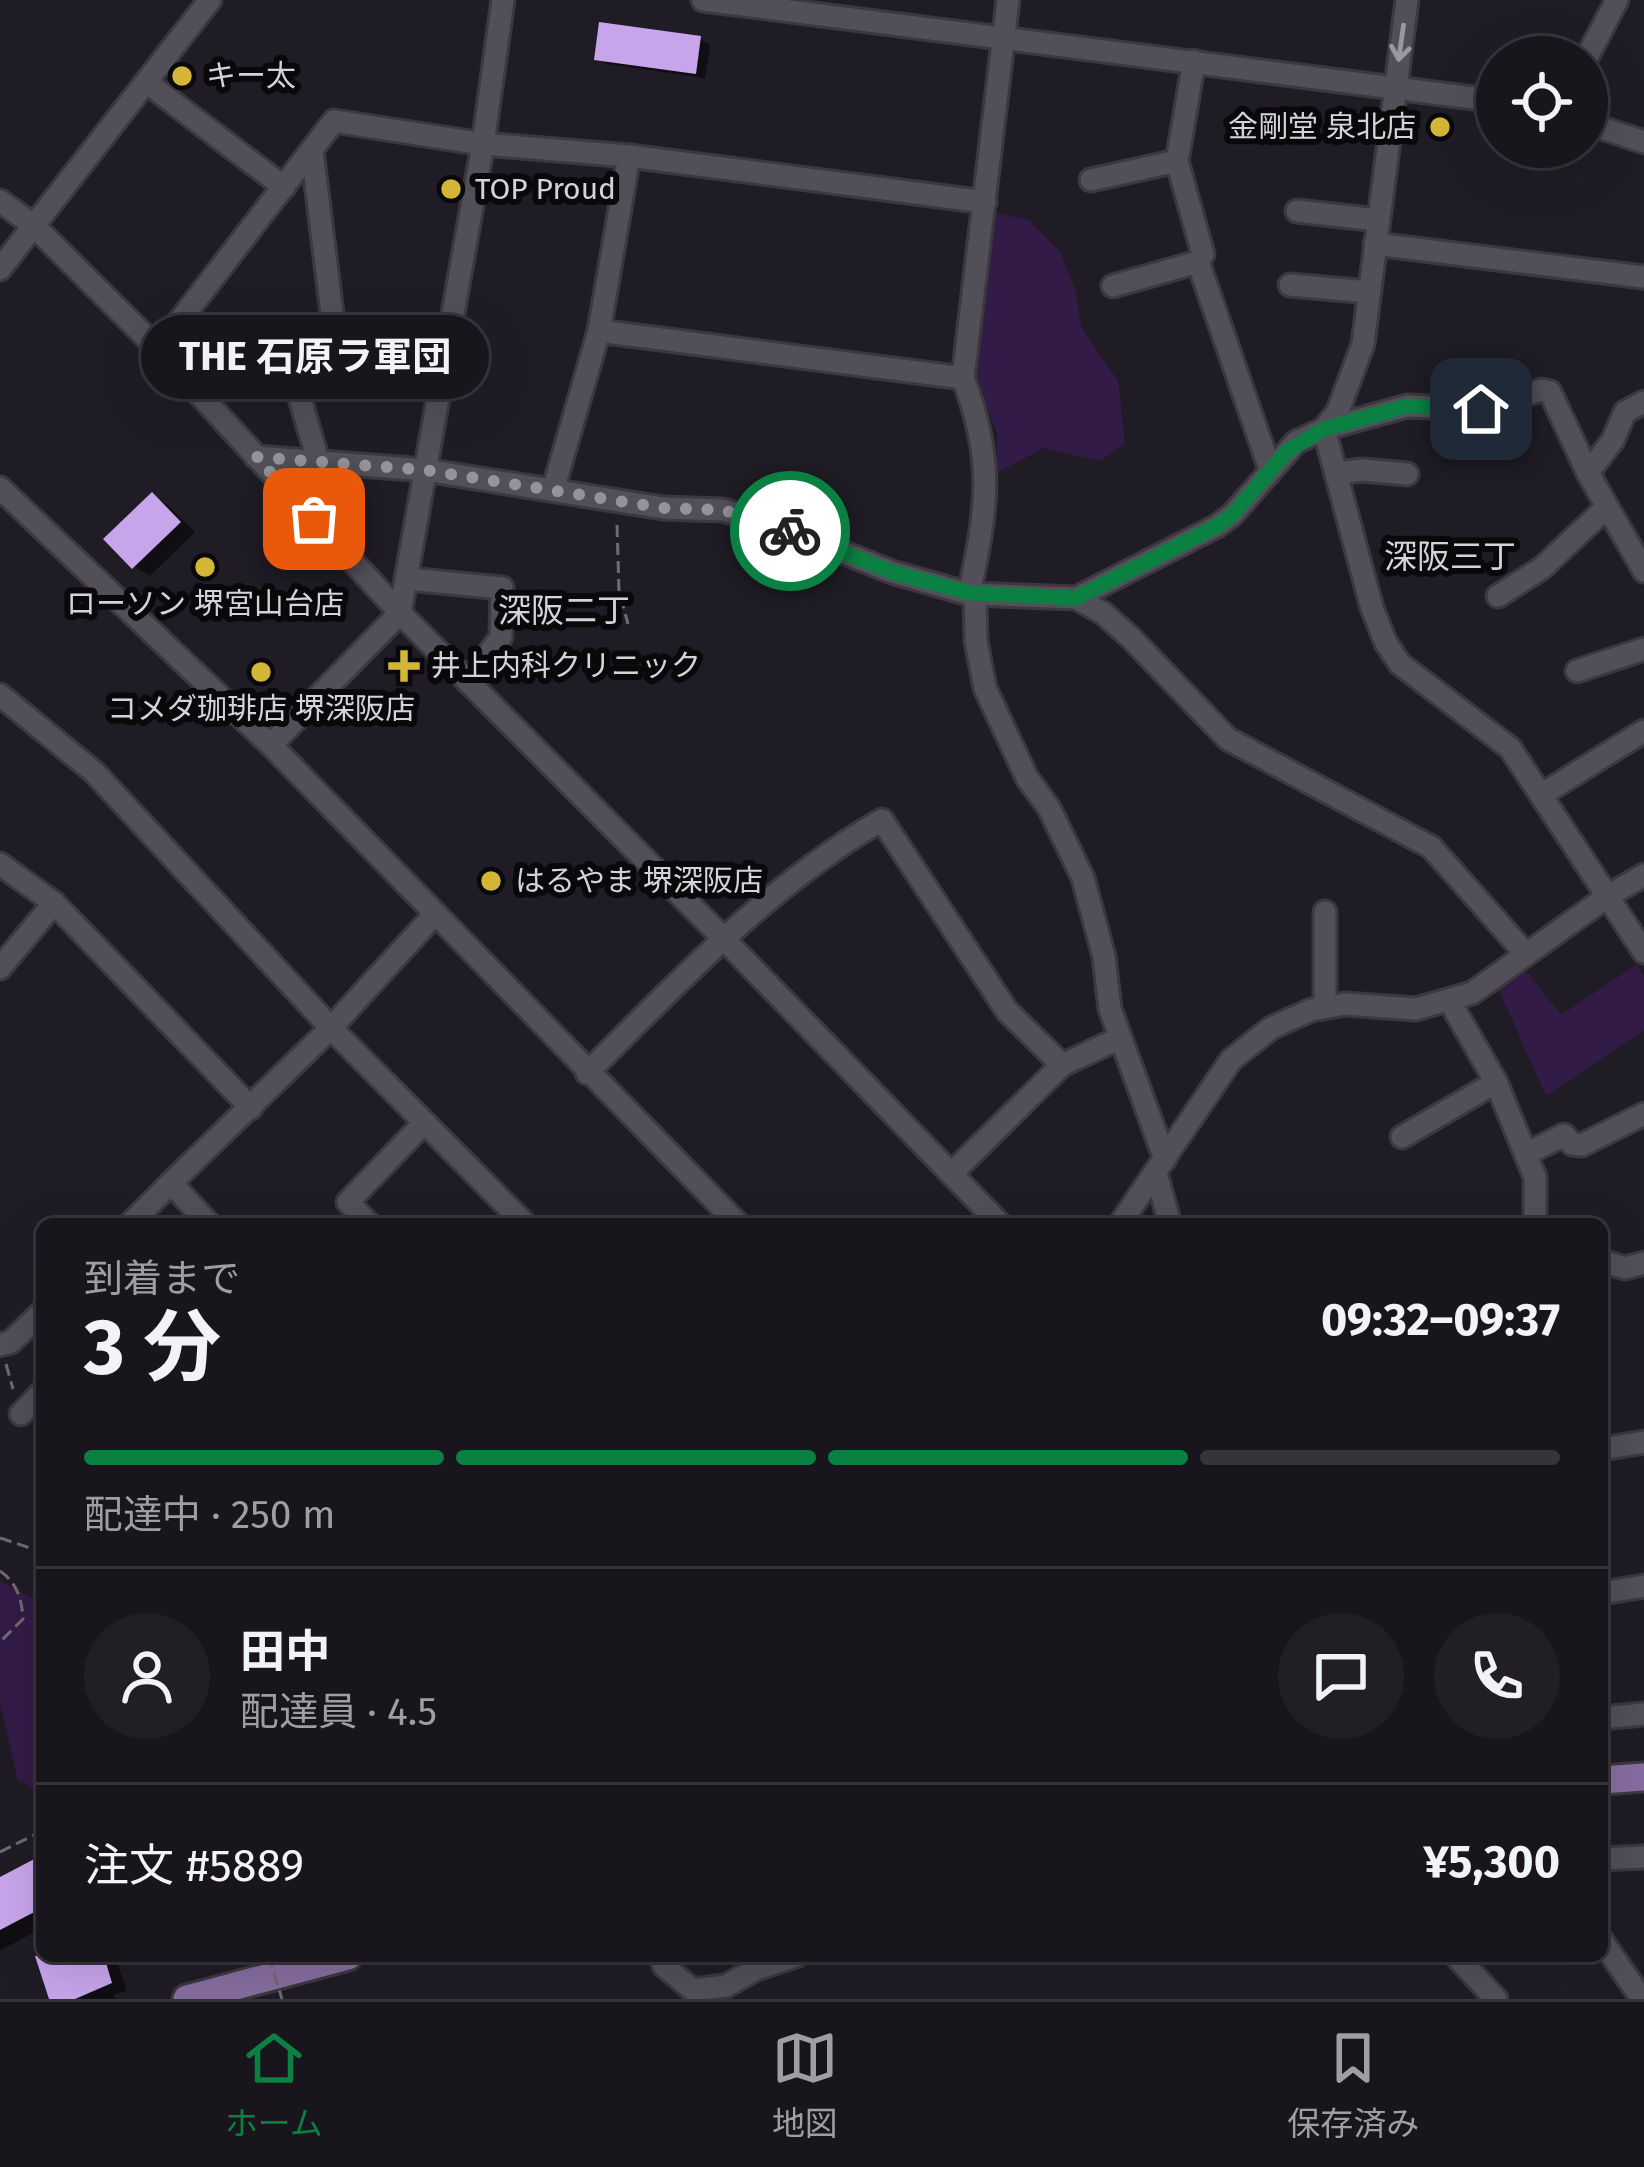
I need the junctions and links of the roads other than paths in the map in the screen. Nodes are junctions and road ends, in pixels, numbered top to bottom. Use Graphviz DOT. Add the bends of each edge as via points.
graph roads {
  1 [pos="210,0"];
  2 [pos="503,0"];
  3 [pos="703,0"];
  4 [pos="1008,0"];
  5 [pos="1407,0"];
  6 [pos="1617,0"];
  7 [pos="1598,36"];
  8 [pos="1004,37"];
  9 [pos="1194,61"];
  10 [pos="146,82"];
  11 [pos="1394,86"];
  12 [pos="1476,98"];
  13 [pos="1608,130"];
  14 [pos="1644,142"];
  15 [pos="483,143"];
  16 [pos="312,151"];
  17 [pos="629,156"];
  18 [pos="1177,160"];
  19 [pos="1091,180"];
  20 [pos="284,187"];
  21 [pos="0,201"];
  22 [pos="985,202"];
  23 [pos="1297,212"];
  24 [pos="1378,220"];
  25 [pos="34,226"];
  26 [pos="1375,244"];
  27 [pos="1198,262"];
  28 [pos="0,269"];
  29 [pos="1644,277"];
  30 [pos="1290,285"];
  31 [pos="1113,286"];
  32 [pos="1370,292"];
  33 [pos="599,332"];
  34 [pos="158,349"];
  35 [pos="963,378"];
  36 [pos="1644,403"];
  37 [pos="1324,429"];
  38 [pos="256,457"];
  39 [pos="319,464"];
  40 [pos="1270,469"];
  41 [pos="425,470"];
  42 [pos="1336,473"];
  43 [pos="1588,473"];
  44 [pos="1407,474"];
  45 [pos="0,488"];
  46 [pos="553,490"];
  47 [pos="1606,508"];
  48 [pos="1644,572"];
  49 [pos="408,579"];
  50 [pos="972,594"];
  51 [pos="1498,596"];
  52 [pos="1076,598"];
  53 [pos="400,613"];
  54 [pos="1644,649"];
  55 [pos="1577,671"];
  56 [pos="468,682"];
  57 [pos="0,695"];
  58 [pos="1644,731"];
  59 [pos="271,745"];
  60 [pos="1541,795"];
  61 [pos="4,875"];
  62 [pos="1644,875"];
  63 [pos="1608,896"];
  64 [pos="54,903"];
  65 [pos="1324,912"];
  66 [pos="435,914"];
  67 [pos="723,938"];
  68 [pos="1644,952"];
  69 [pos="1526,954"];
  70 [pos="0,968"];
  71 [pos="1450,1002"];
  72 [pos="1324,1007"];
  73 [pos="331,1028"];
  74 [pos="1120,1038"];
  75 [pos="1062,1065"];
  76 [pos="587,1072"];
  77 [pos="1496,1082"];
  78 [pos="250,1108"];
  79 [pos="1644,1114"];
  80 [pos="424,1123"];
  81 [pos="1402,1137"];
  82 [pos="1526,1154"];
  83 [pos="1160,1166"];
  84 [pos="951,1174"];
  85 [pos="171,1183"];
  86 [pos="136,1218"];
  87 [pos="203,1218"];
  88 [pos="363,1218"];
  89 [pos="519,1218"];
  90 [pos="732,1218"];
  91 [pos="994,1218"];
  92 [pos="1124,1218"];
  93 [pos="1169,1218"];
  94 [pos="1535,1218"];
  95 [pos="1608,1263"];
  96 [pos="1644,1263"];
  97 [pos="36,1318"];
  98 [pos="0,1345"];
  99 [pos="36,1398"];
  100 [pos="21,1414"];
  101 [pos="1644,1442"];
  102 [pos="1608,1448"];
  103 [pos="1644,1586"];
  104 [pos="1608,1592"];
  105 [pos="1644,1714"];
  106 [pos="1608,1717"];
  107 [pos="1644,1778"];
  108 [pos="1608,1780"];
  109 [pos="1644,1857"];
  110 [pos="1608,1859"];
  111 [pos="1608,1950"];
  112 [pos="326,1962"];
  113 [pos="662,1962"];
  114 [pos="778,1962"];
  115 [pos="1462,1962"];
  116 [pos="187,1999"];
  117 [pos="1496,1999"];
  118 [pos="1642,1999"];
  1 -- 10 [label="street"];
  2 -- 15 [label="street"];
  3 -- 8 [label="street"];
  4 -- 8 [label="street"];
  5 -- 11 [label="street, one-way"];
  6 -- 7 [label="street"];
  8 -- 9 [label="street"];
  8 -- 22 [label="street"];
  9 -- 11 [label="street"];
  9 -- 18 [label="street"];
  10 -- 20 [label="street"];
  10 -- 25 [label="street"];
  11 -- 12 [label="street"];
  11 -- 24 [label="street"];
  13 -- 14 [label="street"];
  15 -- 16 [label="street" via="334,122"];
  15 -- 17 [label="street"];
  15 -- 41 [label="street"];
  16 -- 20 [label="street"];
  16 -- 39 [label="street" via="336,346 300,356 292,371"];
  17 -- 22 [label="street"];
  17 -- 33 [label="street"];
  18 -- 19 [label="street"];
  18 -- 27 [label="street" via="1203,254"];
  20 -- 34 [label="street"];
  21 -- 25 [label="street"];
  22 -- 35 [label="street"];
  23 -- 24 [label="street"];
  24 -- 26 [label="street"];
  25 -- 28 [label="street"];
  25 -- 34 [label="street"];
  26 -- 29 [label="street"];
  26 -- 32 [label="street"];
  27 -- 31 [label="street"];
  27 -- 40 [label="street"];
  30 -- 32 [label="street"];
  32 -- 37 [label="street" via="1354,375"];
  33 -- 35 [label="street"];
  33 -- 46 [label="street"];
  34 -- 38 [label="street"];
  35 -- 50 [label="street" via="985,447"];
  36 -- 43 [label="street" via="1625,412"];
  37 -- 40 [label="street" via="1296,442"];
  37 -- 42 [label="street"];
  37 -- 43 [label="street" via="1407,406 1481,409 1540,390 1557,402"];
  38 -- 39 [label="street"];
  38 -- 53 [label="street"];
  39 -- 41 [label="street"];
  40 -- 52 [label="street" via="1217,526"];
  41 -- 46 [label="street"];
  41 -- 49 [label="street"];
  42 -- 44 [label="street"];
  42 -- 60 [label="street" via="1386,643 1400,664 1510,748"];
  43 -- 47 [label="street"];
  45 -- 59 [label="street"];
  46 -- 50 [label="street" via="723,510"];
  47 -- 48 [label="street"];
  47 -- 51 [label="street" via="1542,568"];
  49 -- 53 [label="street"];
  49 -- 56 [label="street" via="502,589 501,637"];
  50 -- 52 [label="street"];
  50 -- 74 [label="street" via="985,688 1083,878"];
  52 -- 69 [label="street" via="1130,637 1228,739 1431,847"];
  53 -- 56 [label="street"];
  53 -- 59 [label="street"];
  54 -- 55 [label="street"];
  56 -- 67 [label="street"];
  57 -- 73 [label="street" via="94,772"];
  58 -- 60 [label="street"];
  59 -- 66 [label="street"];
  60 -- 63 [label="street"];
  61 -- 64 [label="street"];
  62 -- 63 [label="street"];
  63 -- 68 [label="street"];
  63 -- 69 [label="street"];
  64 -- 70 [label="street"];
  64 -- 78 [label="street"];
  65 -- 72 [label="street"];
  66 -- 73 [label="street"];
  66 -- 76 [label="street"];
  67 -- 75 [label="street" via="824,853 882,820 1007,1011"];
  67 -- 76 [label="street"];
  67 -- 84 [label="street"];
  69 -- 71 [label="street"];
  71 -- 72 [label="street"];
  71 -- 77 [label="street"];
  72 -- 83 [label="street" via="1247,1044"];
  73 -- 78 [label="street"];
  73 -- 80 [label="street"];
  74 -- 75 [label="street"];
  74 -- 83 [label="street"];
  75 -- 84 [label="street"];
  76 -- 90 [label="street"];
  77 -- 81 [label="street"];
  77 -- 82 [label="street"];
  78 -- 85 [label="street"];
  79 -- 82 [label="street" via="1582,1145 1564,1136"];
  80 -- 88 [label="street" via="348,1202"];
  80 -- 89 [label="street"];
  82 -- 94 [label="street"];
  83 -- 92 [label="street"];
  83 -- 93 [label="street"];
  84 -- 91 [label="street"];
  85 -- 86 [label="street"];
  85 -- 87 [label="street"];
  95 -- 96 [label="street"];
  97 -- 98 [label="street"];
  99 -- 100 [label="street"];
  101 -- 102 [label="street"];
  103 -- 104 [label="street"];
  105 -- 106 [label="street"];
  107 -- 108 [label="main road"];
  109 -- 110 [label="street"];
  111 -- 118 [label="street"];
  112 -- 116 [label="main road"];
  113 -- 114 [label="street" via="693,1990 726,1986"];
  115 -- 117 [label="street"];
}
